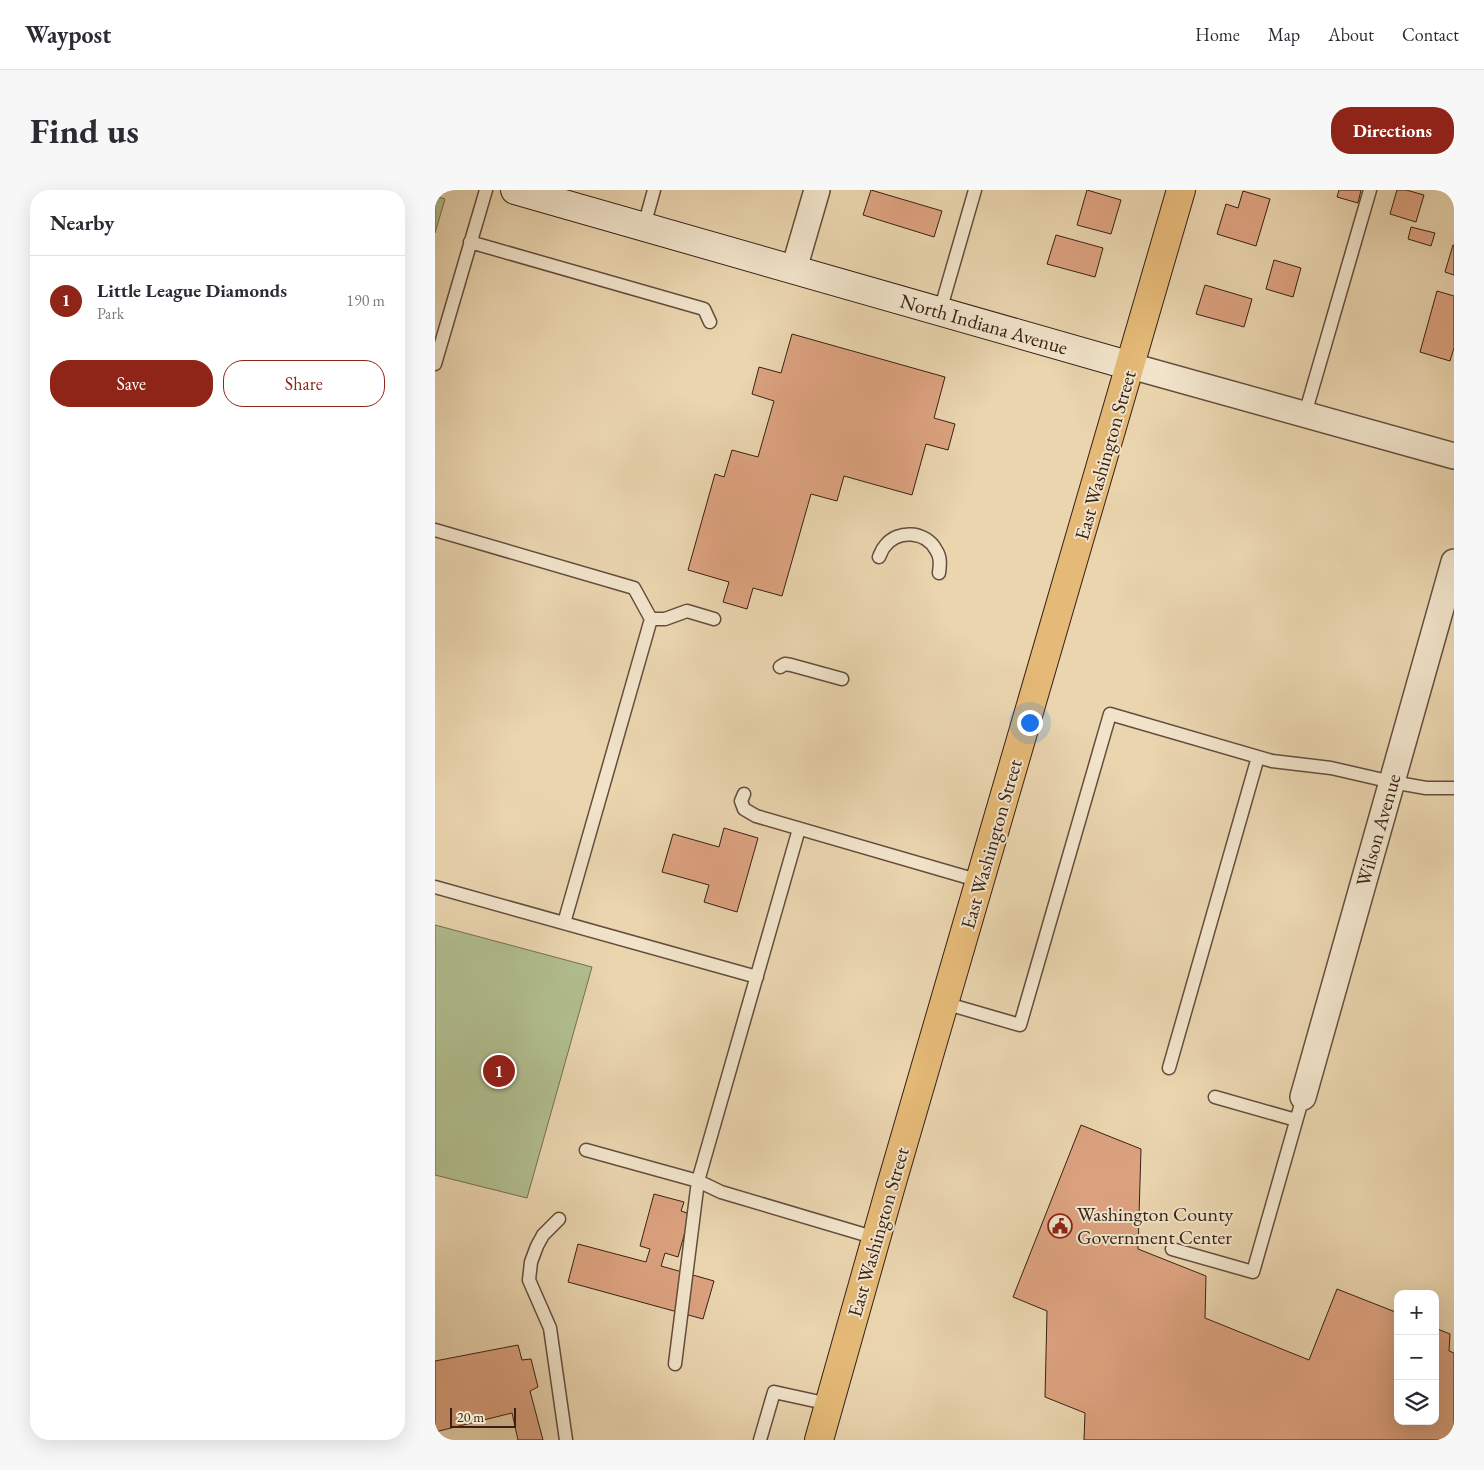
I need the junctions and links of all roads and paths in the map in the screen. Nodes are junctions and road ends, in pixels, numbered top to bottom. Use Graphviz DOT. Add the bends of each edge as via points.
graph roads {
  1 [pos="486,190"];
  2 [pos="515,190"];
  3 [pos="654,190"];
  4 [pos="817,190"];
  5 [pos="975,190"];
  6 [pos="1181,190"];
  7 [pos="1370,190"];
  8 [pos="643,226"];
  9 [pos="470,242"];
  10 [pos="795,269"];
  11 [pos="940,311"];
  12 [pos="710,322"];
  13 [pos="435,364"];
  14 [pos="1131,366"];
  15 [pos="1305,414"];
  16 [pos="1454,456"];
  17 [pos="435,530"];
  18 [pos="879,557"];
  19 [pos="1454,562"];
  20 [pos="939,573"];
  21 [pos="651,619"];
  22 [pos="714,619"];
  23 [pos="780,667"];
  24 [pos="842,679"];
  25 [pos="1259,758"];
  26 [pos="1392,782"];
  27 [pos="1454,788"];
  28 [pos="744,794"];
  29 [pos="799,829"];
  30 [pos="980,881"];
  31 [pos="435,887"];
  32 [pos="564,923"];
  33 [pos="757,977"];
  34 [pos="944,1003"];
  35 [pos="1169,1068"];
  36 [pos="1215,1097"];
  37 [pos="1299,1109"];
  38 [pos="586,1150"];
  39 [pos="698,1181"];
  40 [pos="559,1220"];
  41 [pos="876,1238"];
  42 [pos="1172,1249"];
  43 [pos="675,1364"];
  44 [pos="829,1404"];
  45 [pos="566,1440"];
  46 [pos="759,1440"];
  47 [pos="819,1440"];
  1 -- 9 [label="lane"];
  2 -- 8 [label="street, North Indiana Avenue"];
  3 -- 8 [label="lane"];
  4 -- 10 [label="street"];
  5 -- 11 [label="lane"];
  6 -- 14 [label="main road, East Washington Street"];
  7 -- 15 [label="lane"];
  8 -- 10 [label="street, North Indiana Avenue"];
  9 -- 12 [label="lane" via="704,309"];
  9 -- 13 [label="lane"];
  10 -- 11 [label="street, North Indiana Avenue"];
  11 -- 14 [label="street, North Indiana Avenue"];
  14 -- 15 [label="street, North Indiana Avenue"];
  14 -- 30 [label="main road, East Washington Street"];
  15 -- 16 [label="street, North Indiana Avenue"];
  17 -- 21 [label="lane" via="634,588"];
  18 -- 20 [label="lane" via="894,538 905,534 918,535 937,550"];
  19 -- 26 [label="street, Wilson Avenue"];
  21 -- 22 [label="lane" via="665,619 687,611"];
  21 -- 32 [label="lane"];
  23 -- 24 [label="lane" via="791,665"];
  25 -- 26 [label="lane" via="1331,768"];
  25 -- 34 [label="lane" via="1110,714 1020,1025"];
  25 -- 35 [label="lane"];
  26 -- 27 [label="lane" via="1426,788"];
  26 -- 37 [label="street, Wilson Avenue"];
  28 -- 29 [label="lane" via="741,801 744,810"];
  29 -- 30 [label="lane"];
  29 -- 33 [label="lane"];
  30 -- 34 [label="main road, East Washington Street"];
  31 -- 32 [label="lane"];
  32 -- 33 [label="lane"];
  33 -- 39 [label="lane"];
  34 -- 41 [label="main road, East Washington Street"];
  36 -- 37 [label="lane"];
  37 -- 42 [label="lane" via="1253,1272"];
  38 -- 39 [label="lane"];
  39 -- 41 [label="lane" via="721,1192"];
  39 -- 43 [label="lane"];
  40 -- 45 [label="lane" via="543,1235 537,1246 529,1280 550,1328"];
  41 -- 44 [label="main road, East Washington Street"];
  44 -- 46 [label="lane" via="774,1392"];
  44 -- 47 [label="main road, East Washington Street"];
}
